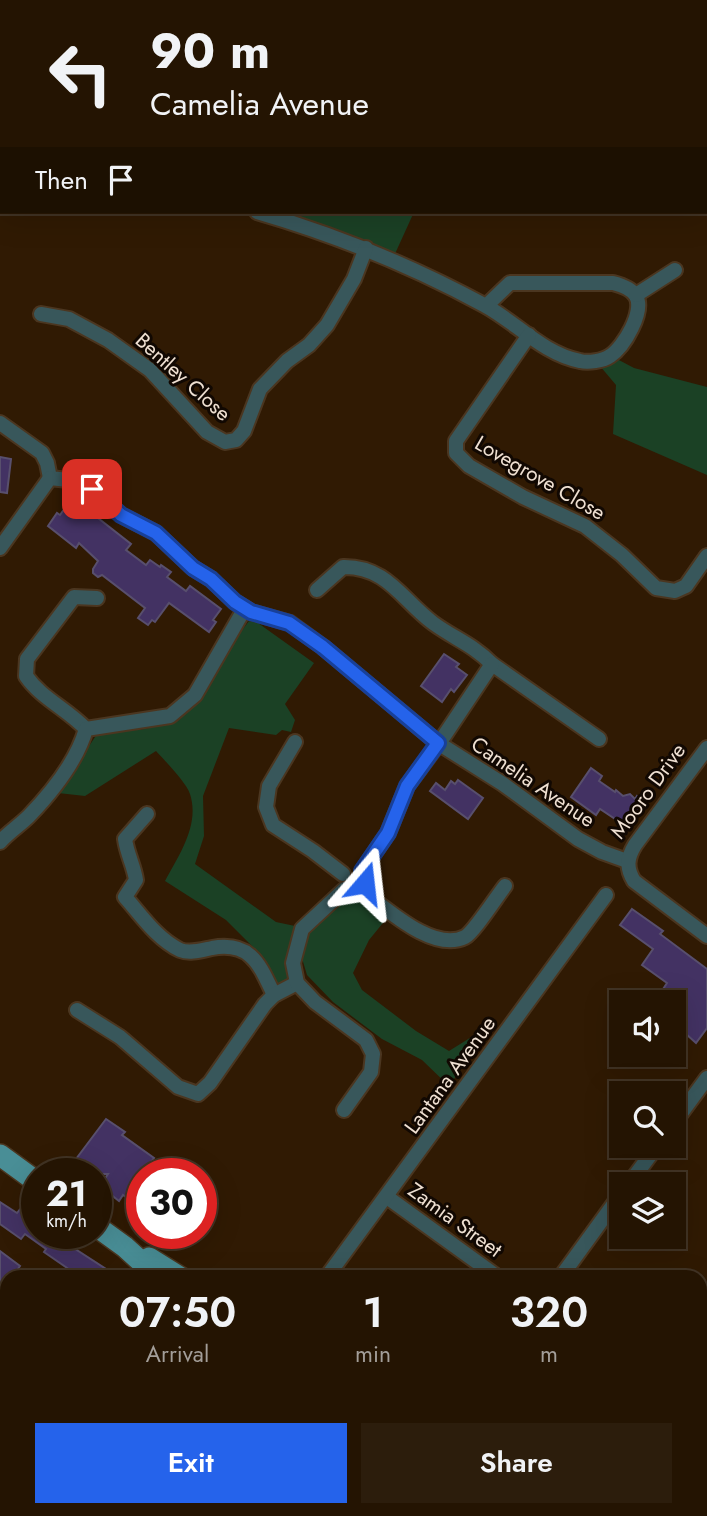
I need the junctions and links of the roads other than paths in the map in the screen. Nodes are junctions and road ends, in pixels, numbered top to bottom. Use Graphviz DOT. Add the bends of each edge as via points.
graph roads {
  1 [pos="263,214"];
  2 [pos="366,248"];
  3 [pos="675,270"];
  4 [pos="636,295"];
  5 [pos="486,306"];
  6 [pos="41,314"];
  7 [pos="529,335"];
  8 [pos="0,423"];
  9 [pos="50,478"];
  10 [pos="0,548"];
  11 [pos="707,556"];
  12 [pos="317,590"];
  13 [pos="97,598"];
  14 [pos="245,608"];
  15 [pos="492,664"];
  16 [pos="86,729"];
  17 [pos="599,740"];
  18 [pos="295,742"];
  19 [pos="438,743"];
  20 [pos="707,748"];
  21 [pos="146,814"];
  22 [pos="1,839"];
  23 [pos="627,861"];
  24 [pos="362,871"];
  25 [pos="344,882"];
  26 [pos="505,886"];
  27 [pos="361,890"];
  28 [pos="606,895"];
  29 [pos="707,936"];
  30 [pos="297,983"];
  31 [pos="274,995"];
  32 [pos="77,1010"];
  33 [pos="707,1078"];
  34 [pos="686,1107"];
  35 [pos="344,1110"];
  36 [pos="0,1156"];
  37 [pos="21,1171"];
  38 [pos="387,1197"];
  39 [pos="609,1211"];
  40 [pos="112,1238"];
  41 [pos="125,1247"];
  42 [pos="150,1270"];
  43 [pos="170,1270"];
  44 [pos="332,1270"];
  45 [pos="488,1270"];
  46 [pos="566,1270"];
  1 -- 2 [label="street"];
  2 -- 5 [label="street"];
  2 -- 6 [label="street, Bentley Close" via="327,325 260,389 236,440 225,442 207,432 150,370 108,340 69,319"];
  3 -- 4 [label="street"];
  4 -- 5 [label="street" via="613,282 510,283"];
  4 -- 7 [label="street" via="639,305 634,325 606,358 583,362 556,355"];
  5 -- 7 [label="street"];
  7 -- 11 [label="street, Lovegrove Close" via="456,441 456,453 512,491 585,526 656,588 675,591 686,586"];
  8 -- 9 [label="street" via="42,453"];
  9 -- 10 [label="street"];
  9 -- 14 [label="street, Camelia Avenue" via="92,489 121,515 156,533"];
  12 -- 15 [label="street" via="343,567 358,567 388,580 433,623 477,649"];
  13 -- 16 [label="street" via="75,597 27,659 26,676 34,688"];
  14 -- 16 [label="street" via="195,695 170,716"];
  14 -- 19 [label="street, Camelia Avenue" via="289,623"];
  15 -- 17 [label="street"];
  15 -- 19 [label="street"];
  16 -- 22 [label="street" via="61,777 29,816"];
  18 -- 25 [label="street" via="269,786 266,807 273,825 313,851"];
  19 -- 23 [label="street, Camelia Avenue" via="578,839"];
  19 -- 24 [label="street" via="407,786 388,833"];
  20 -- 23 [label="street, Mooro Drive"];
  21 -- 31 [label="street" via="125,839 136,880 125,897 155,932 181,950 227,947 258,961"];
  23 -- 29 [label="street" via="634,881"];
  24 -- 25 [label="street" via="353,868"];
  24 -- 27 [label="street" via="365,883"];
  25 -- 27 [label="street" via="353,893"];
  25 -- 30 [label="street" via="302,929 293,962"];
  26 -- 27 [label="street" via="467,936 447,942 427,936"];
  28 -- 38 [label="street, Lantana Avenue"];
  30 -- 31 [label="street"];
  30 -- 35 [label="street" via="314,1002 366,1040 373,1054 371,1072"];
  31 -- 32 [label="street" via="198,1094 178,1087 120,1037"];
  33 -- 34 [label="street"];
  36 -- 37 [label="main road"];
  38 -- 44 [label="street, Lantana Avenue"];
  38 -- 45 [label="street, Zamia Street"];
  39 -- 46 [label="street"];
  40 -- 41 [label="main road"];
  41 -- 42 [label="main road"];
  41 -- 43 [label="main road"];
}
